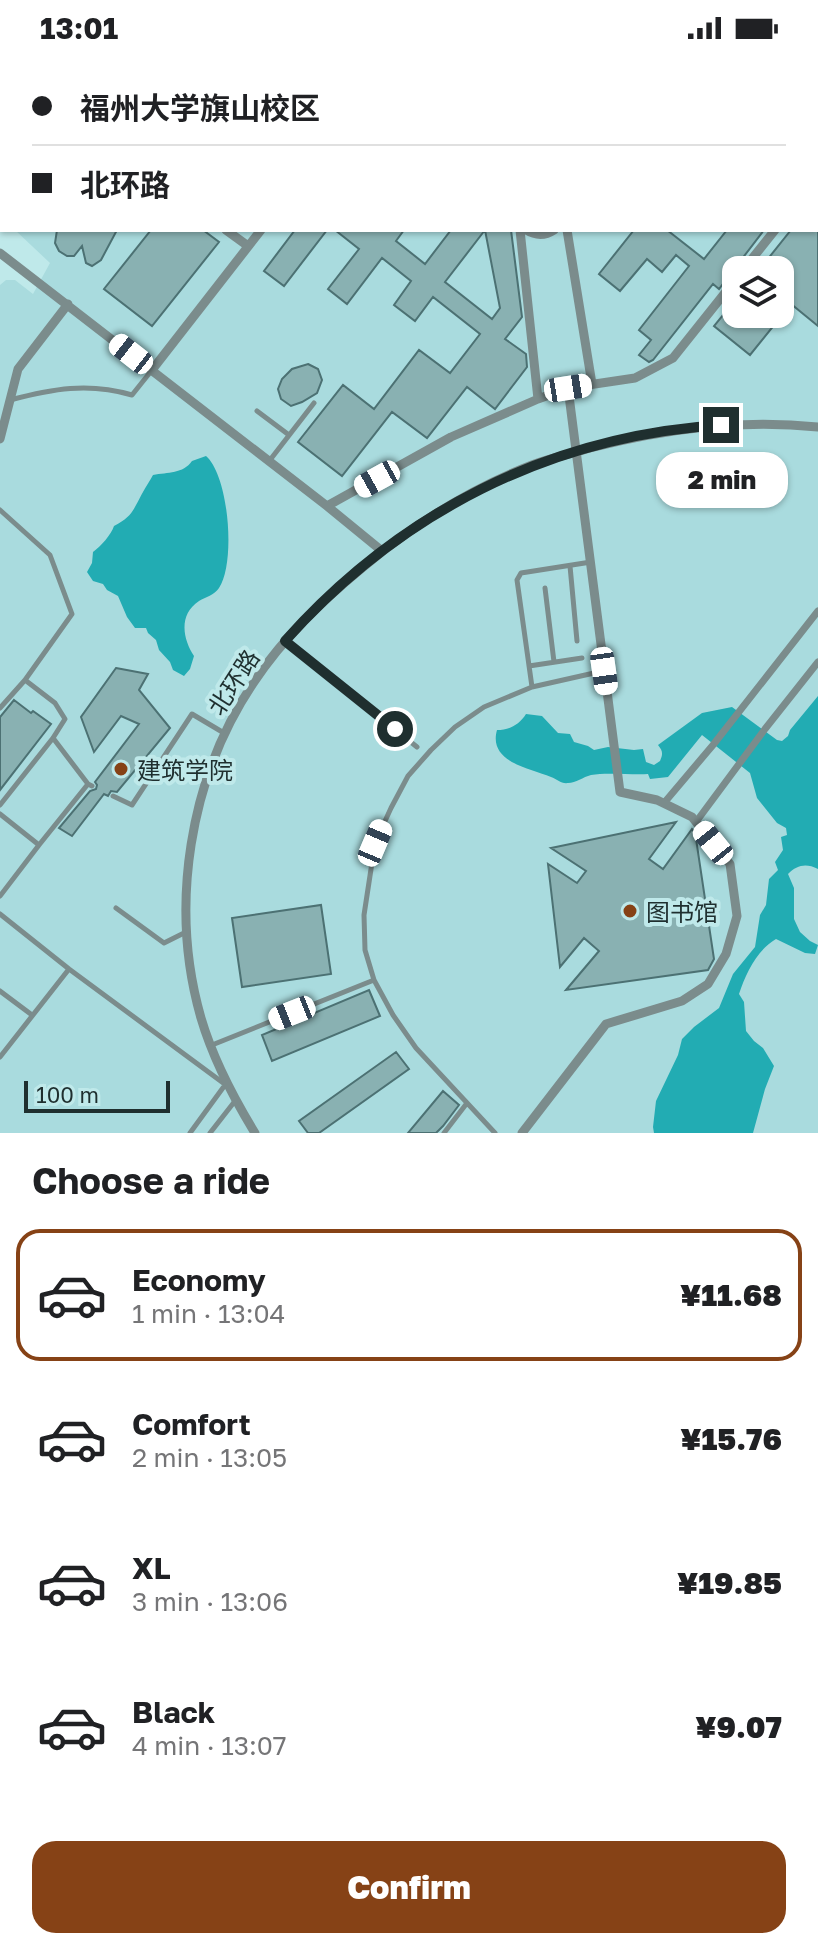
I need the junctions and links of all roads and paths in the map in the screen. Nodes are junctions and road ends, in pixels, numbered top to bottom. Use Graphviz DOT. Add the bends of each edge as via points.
graph roads {
  1 [pos="229,232"];
  2 [pos="259,232"];
  3 [pos="523,232"];
  4 [pos="529,232"];
  5 [pos="550,232"];
  6 [pos="567,232"];
  7 [pos="773,232"];
  8 [pos="248,246"];
  9 [pos="0,253"];
  10 [pos="754,256"];
  11 [pos="722,297"];
  12 [pos="68,304"];
  13 [pos="152,370"];
  14 [pos="592,384"];
  15 [pos="568,388"];
  16 [pos="538,399"];
  17 [pos="9,401"];
  18 [pos="314,403"];
  19 [pos="257,411"];
  20 [pos="818,427"];
  21 [pos="289,435"];
  22 [pos="0,439"];
  23 [pos="578,452"];
  24 [pos="269,461"];
  25 [pos="327,506"];
  26 [pos="0,510"];
  27 [pos="382,551"];
  28 [pos="591,562"];
  29 [pos="570,566"];
  30 [pos="545,588"];
  31 [pos="818,611"];
  32 [pos="285,641"];
  33 [pos="577,641"];
  34 [pos="582,658"];
  35 [pos="554,662"];
  36 [pos="818,662"];
  37 [pos="529,666"];
  38 [pos="604,671"];
  39 [pos="25,680"];
  40 [pos="532,687"];
  41 [pos="0,708"];
  42 [pos="224,733"];
  43 [pos="53,738"];
  44 [pos="417,747"];
  45 [pos="113,796"];
  46 [pos="664,803"];
  47 [pos="0,805"];
  48 [pos="0,814"];
  49 [pos="696,822"];
  50 [pos="39,845"];
  51 [pos="0,896"];
  52 [pos="116,908"];
  53 [pos="0,914"];
  54 [pos="187,931"];
  55 [pos="69,969"];
  56 [pos="374,980"];
  57 [pos="0,991"];
  58 [pos="32,1015"];
  59 [pos="211,1046"];
  60 [pos="0,1057"];
  61 [pos="226,1086"];
  62 [pos="235,1100"];
  63 [pos="467,1103"];
  64 [pos="190,1133"];
  65 [pos="210,1133"];
  66 [pos="255,1133"];
  67 [pos="444,1133"];
  68 [pos="495,1133"];
  69 [pos="522,1133"];
  1 -- 8 [label="street"];
  2 -- 8 [label="street"];
  3 -- 16 [label="street"];
  4 -- 5 [label="street"];
  6 -- 14 [label="street"];
  7 -- 10 [label="street"];
  8 -- 13 [label="street"];
  9 -- 12 [label="street"];
  11 -- 14 [label="street" via="673,358 635,378"];
  12 -- 13 [label="street"];
  12 -- 17 [label="street" via="18,369"];
  13 -- 17 [label="lane" via="132,395 77,387"];
  13 -- 24 [label="street"];
  14 -- 15 [label="street"];
  15 -- 16 [label="street"];
  15 -- 23 [label="street"];
  16 -- 25 [label="street" via="451,437"];
  17 -- 22 [label="street"];
  18 -- 21 [label="lane"];
  19 -- 21 [label="lane"];
  20 -- 23 [label="street, 北环路" via="692,427"];
  21 -- 24 [label="lane"];
  23 -- 27 [label="street, 北环路" via="535,464 481,489"];
  23 -- 28 [label="street"];
  24 -- 25 [label="street"];
  25 -- 27 [label="street"];
  26 -- 39 [label="lane" via="50,555 72,614"];
  27 -- 32 [label="street, 北环路"];
  28 -- 29 [label="lane"];
  28 -- 38 [label="street"];
  29 -- 33 [label="lane"];
  29 -- 37 [label="lane" via="521,573 517,580"];
  30 -- 35 [label="lane"];
  31 -- 46 [label="street"];
  32 -- 42 [label="street, 北环路"];
  32 -- 44 [label="lane"];
  34 -- 35 [label="lane"];
  35 -- 37 [label="lane"];
  36 -- 49 [label="street"];
  37 -- 40 [label="lane"];
  38 -- 40 [label="lane"];
  38 -- 46 [label="street" via="620,792"];
  39 -- 41 [label="lane"];
  39 -- 43 [label="lane" via="55,703 65,719"];
  40 -- 56 [label="lane" via="484,707 455,727 408,776 396,797 375,843 364,915 365,950"];
  42 -- 45 [label="lane" via="192,714 132,805"];
  42 -- 54 [label="street, 北环路" via="196,815"];
  43 -- 47 [label="lane"];
  43 -- 50 [label="lane" via="90,785"];
  46 -- 49 [label="street"];
  48 -- 50 [label="lane"];
  49 -- 69 [label="street" via="730,864 737,916 726,954 708,984 682,1001 606,1024"];
  50 -- 51 [label="lane"];
  52 -- 54 [label="lane" via="164,943"];
  53 -- 55 [label="lane"];
  54 -- 59 [label="street, 北环路" via="201,1018"];
  55 -- 58 [label="lane"];
  55 -- 61 [label="lane"];
  56 -- 59 [label="lane"];
  56 -- 63 [label="lane" via="416,1048"];
  57 -- 58 [label="lane"];
  58 -- 60 [label="lane"];
  59 -- 61 [label="street, 北环路"];
  61 -- 62 [label="street, 北环路"];
  61 -- 64 [label="lane"];
  62 -- 65 [label="lane"];
  62 -- 66 [label="street, 北环路"];
  63 -- 67 [label="lane"];
  63 -- 68 [label="lane"];
}
